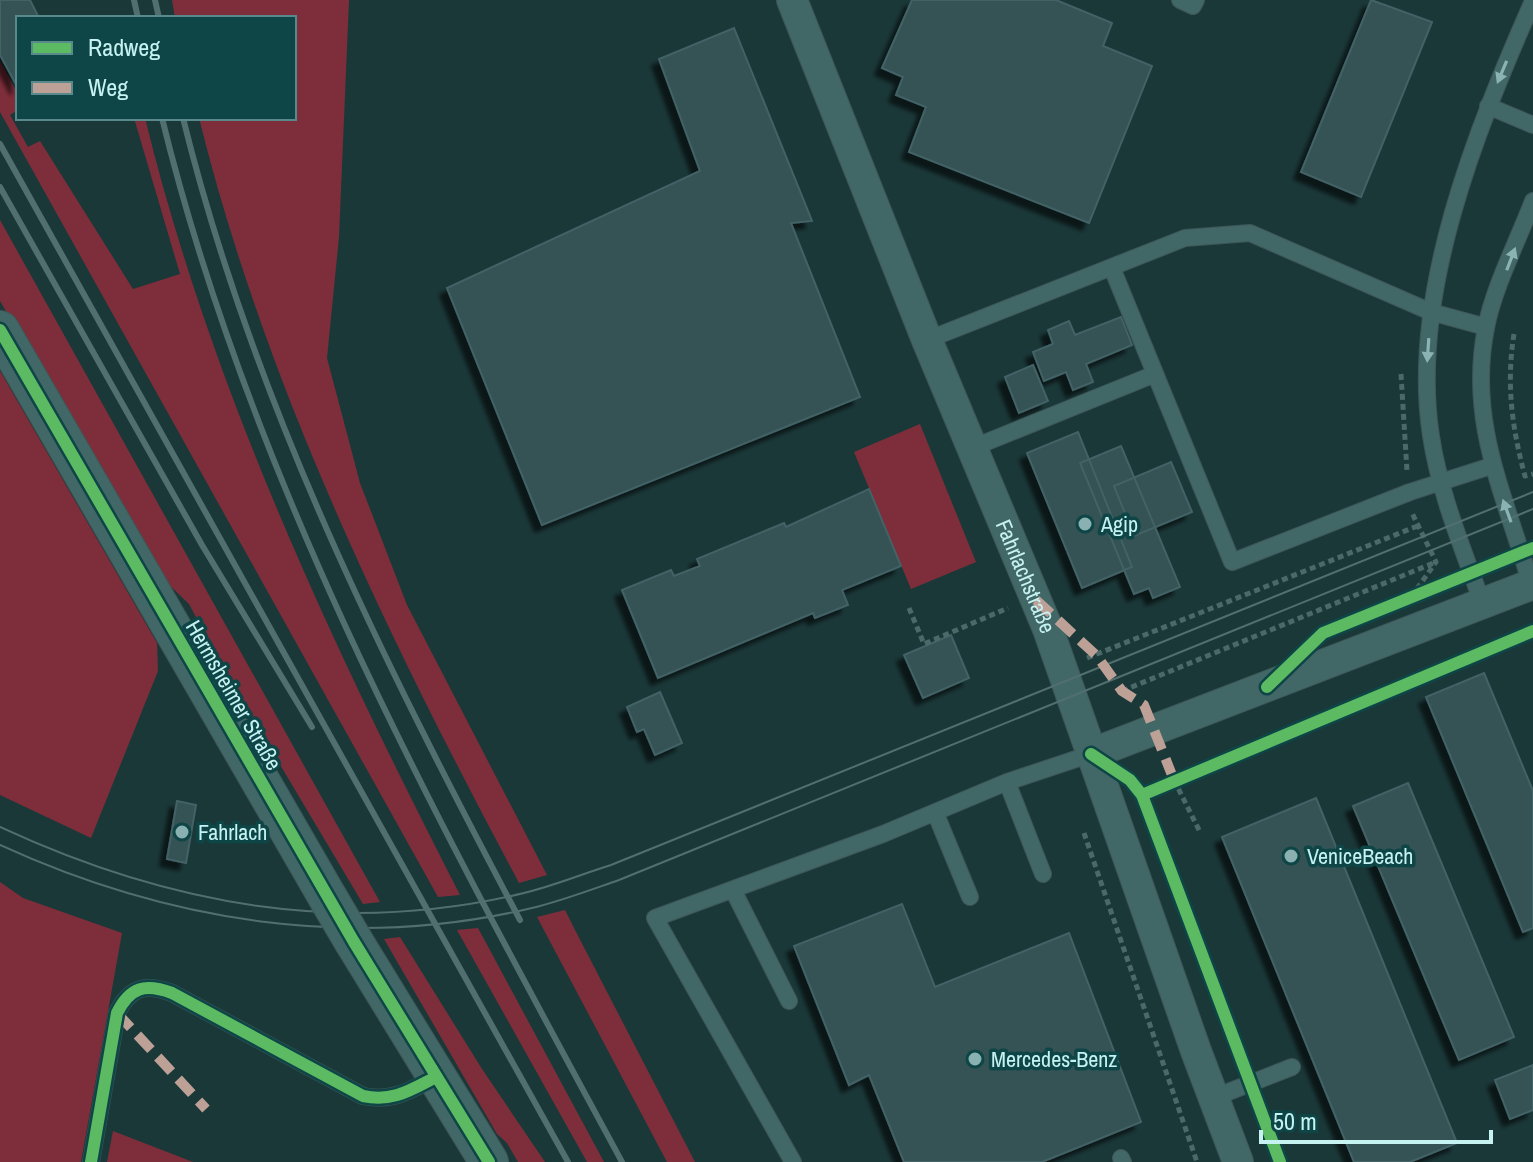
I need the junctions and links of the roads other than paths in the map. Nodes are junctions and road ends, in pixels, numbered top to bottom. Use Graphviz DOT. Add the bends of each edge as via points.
graph roads {
  1 [pos="792,0"];
  2 [pos="1180,0"];
  3 [pos="1196,0"];
  4 [pos="1533,1"];
  5 [pos="1488,106"];
  6 [pos="1533,125"];
  7 [pos="1533,201"];
  8 [pos="1112,268"];
  9 [pos="1431,312"];
  10 [pos="1486,327"];
  11 [pos="0,330"];
  12 [pos="927,340"];
  13 [pos="1155,374"];
  14 [pos="972,448"];
  15 [pos="1491,466"];
  16 [pos="1439,481"];
  17 [pos="1532,584"];
  18 [pos="1483,605"];
  19 [pos="1091,754"];
  20 [pos="1007,782"];
  21 [pos="935,812"];
  22 [pos="1043,874"];
  23 [pos="733,890"];
  24 [pos="970,897"];
  25 [pos="789,1001"];
  26 [pos="1292,1067"];
  27 [pos="434,1078"];
  28 [pos="1213,1098"];
  29 [pos="91,1162"];
  30 [pos="489,1162"];
  31 [pos="793,1162"];
  32 [pos="1238,1162"];
  1 -- 12 [label="street, Fahrlachstraße"];
  2 -- 3 [label="lane" via="1193,6"];
  4 -- 5 [label="lane, one-way"];
  5 -- 6 [label="lane"];
  5 -- 9 [label="lane" via="1442,255"];
  10 -- 7 [label="lane, one-way"];
  8 -- 9 [label="lane" via="1185,238 1250,233"];
  8 -- 12 [label="lane"];
  8 -- 13 [label="lane"];
  9 -- 10 [label="lane"];
  9 -- 16 [label="lane, one-way" via="1426,381"];
  10 -- 15 [label="lane" via="1481,389"];
  11 -- 27 [label="street, Hermsheimer Straße, bridge"];
  12 -- 14 [label="street, Fahrlachstraße"];
  13 -- 14 [label="lane"];
  13 -- 16 [label="lane" via="1232,562"];
  14 -- 19 [label="street, Fahrlachstraße" via="1035,597"];
  15 -- 16 [label="lane"];
  17 -- 15 [label="lane, one-way"];
  16 -- 18 [label="lane"];
  17 -- 18 [label="street"];
  18 -- 19 [label="street"];
  19 -- 20 [label="lane"];
  19 -- 28 [label="street, Fahrlachstraße"];
  20 -- 21 [label="lane"];
  20 -- 22 [label="lane"];
  21 -- 23 [label="lane"];
  21 -- 24 [label="lane"];
  23 -- 25 [label="lane"];
  23 -- 31 [label="lane" via="655,918"];
  26 -- 28 [label="lane"];
  27 -- 29 [label="lane" via="399,1096 363,1096 172,993 153,986 137,988 117,1013"];
  27 -- 30 [label="street, Hermsheimer Straße"];
  28 -- 32 [label="street, Fahrlachstraße"];
}
